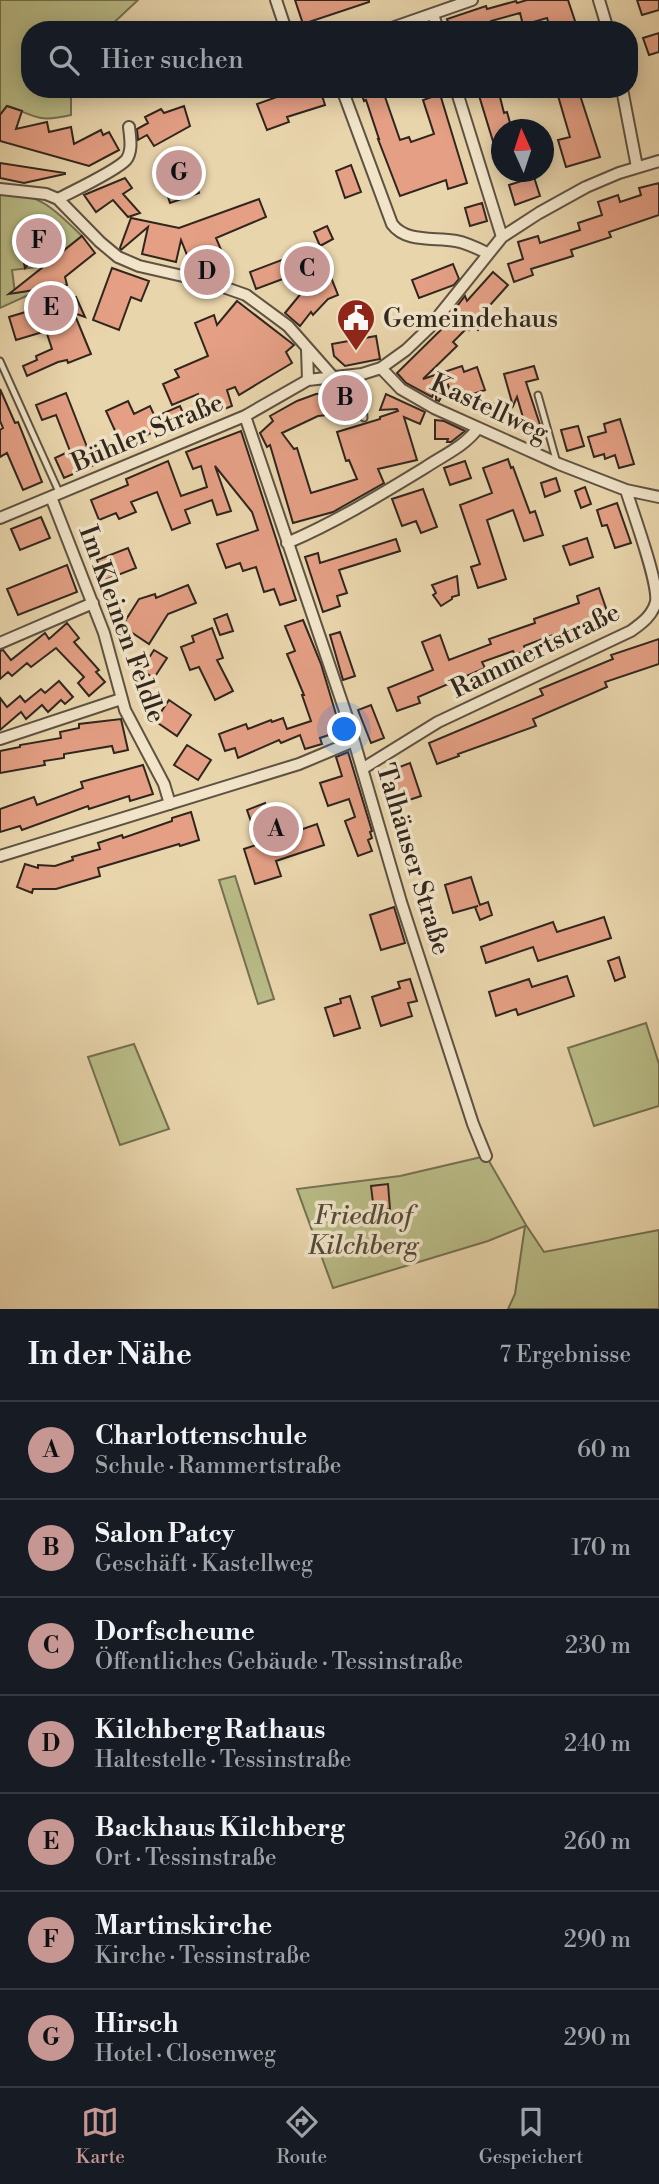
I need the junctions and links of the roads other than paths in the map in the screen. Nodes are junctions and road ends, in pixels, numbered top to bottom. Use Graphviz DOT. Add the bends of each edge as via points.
graph roads {
  1 [pos="276,0"];
  2 [pos="472,0"];
  3 [pos="600,0"];
  4 [pos="433,14"];
  5 [pos="283,21"];
  6 [pos="412,21"];
  7 [pos="435,21"];
  8 [pos="606,21"];
  9 [pos="345,98"];
  10 [pos="459,98"];
  11 [pos="624,98"];
  12 [pos="129,127"];
  13 [pos="659,160"];
  14 [pos="638,167"];
  15 [pos="0,190"];
  16 [pos="58,199"];
  17 [pos="502,237"];
  18 [pos="488,253"];
  19 [pos="307,349"];
  20 [pos="0,361"];
  21 [pos="381,368"];
  22 [pos="360,374"];
  23 [pos="333,377"];
  24 [pos="308,380"];
  25 [pos="538,395"];
  26 [pos="245,416"];
  27 [pos="365,418"];
  28 [pos="478,428"];
  29 [pos="557,463"];
  30 [pos="626,490"];
  31 [pos="56,496"];
  32 [pos="659,498"];
  33 [pos="0,518"];
  34 [pos="286,543"];
  35 [pos="93,603"];
  36 [pos="0,643"];
  37 [pos="121,699"];
  38 [pos="0,739"];
  39 [pos="354,741"];
  40 [pos="362,769"];
  41 [pos="170,804"];
  42 [pos="0,856"];
  43 [pos="486,1156"];
  1 -- 5 [label="street"];
  2 -- 4 [label="street"];
  3 -- 8 [label="street"];
  4 -- 6 [label="street"];
  4 -- 7 [label="street"];
  9 -- 18 [label="street" via="398,232 459,241"];
  10 -- 17 [label="street"];
  11 -- 14 [label="street"];
  12 -- 16 [label="street" via="131,148 126,160"];
  13 -- 14 [label="street"];
  14 -- 17 [label="street" via="586,187"];
  15 -- 16 [label="street"];
  16 -- 19 [label="street" via="118,257 246,295 281,320"];
  17 -- 18 [label="street"];
  18 -- 21 [label="street" via="419,338"];
  19 -- 23 [label="street"];
  19 -- 24 [label="street"];
  20 -- 31 [label="lane"];
  21 -- 22 [label="street"];
  21 -- 28 [label="street, Kastellweg" via="401,389"];
  22 -- 23 [label="street"];
  22 -- 27 [label="lane"];
  23 -- 24 [label="street"];
  24 -- 26 [label="street, Bühler Straße"];
  25 -- 29 [label="lane"];
  26 -- 31 [label="street, Bühler Straße"];
  26 -- 34 [label="street, Talhäuser Straße"];
  28 -- 29 [label="street, Kastellweg"];
  28 -- 34 [label="street" via="460,446 364,506"];
  29 -- 30 [label="street, Kastellweg"];
  30 -- 32 [label="street, Kastellweg"];
  30 -- 40 [label="street, Rammertstraße" via="656,586 656,605 644,622 438,722"];
  31 -- 33 [label="street, Bühler Straße"];
  31 -- 35 [label="street, Im Kleinen Feldle"];
  34 -- 39 [label="street, Talhäuser Straße"];
  35 -- 36 [label="street"];
  35 -- 37 [label="street, Im Kleinen Feldle"];
  37 -- 38 [label="street"];
  37 -- 41 [label="street, Im Kleinen Feldle"];
  39 -- 40 [label="street, Talhäuser Straße"];
  39 -- 41 [label="street" via="299,764"];
  40 -- 43 [label="street, Talhäuser Straße" via="453,1065"];
  41 -- 42 [label="street"];
}
